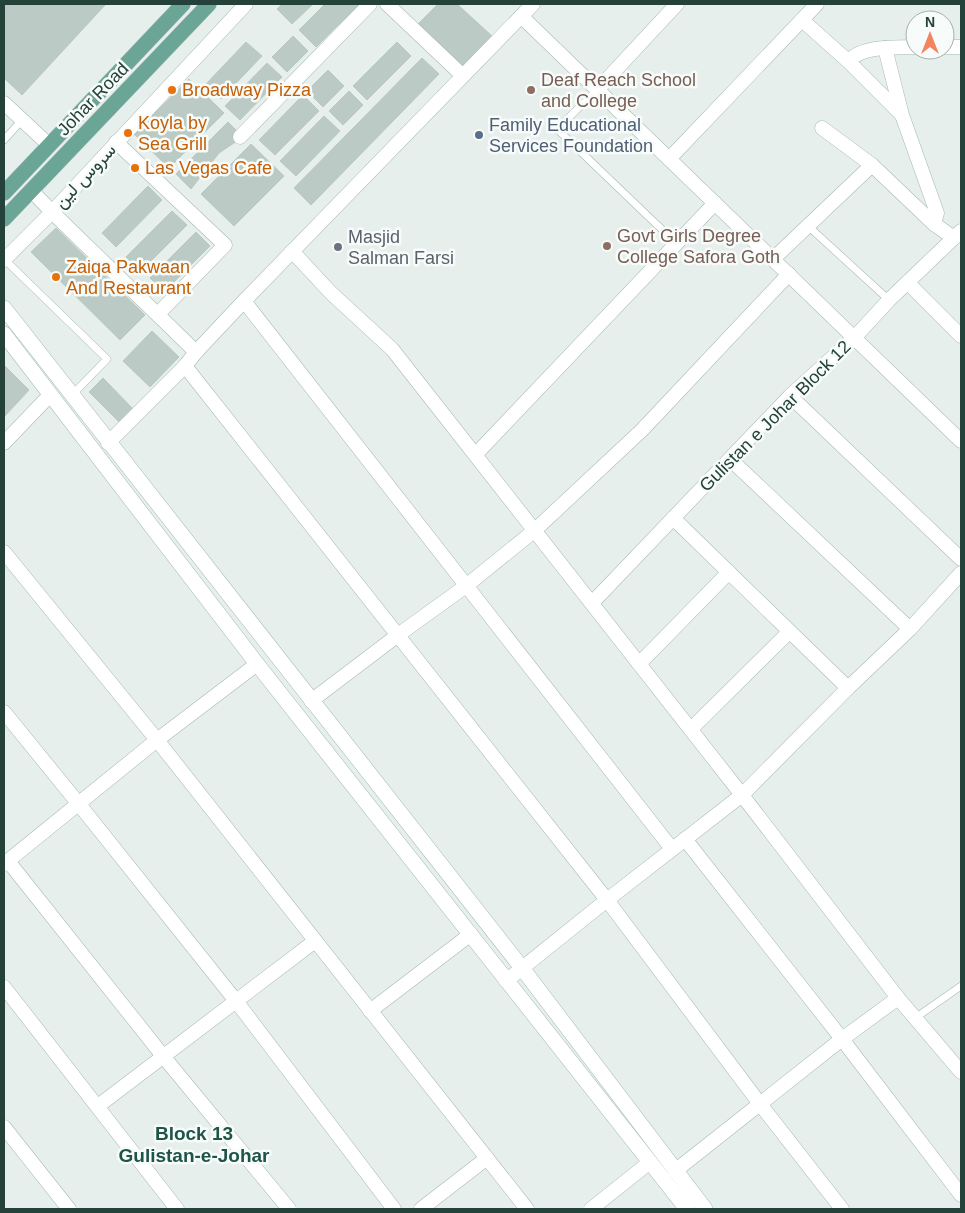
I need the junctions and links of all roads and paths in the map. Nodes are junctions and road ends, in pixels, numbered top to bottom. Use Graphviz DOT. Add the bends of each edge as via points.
graph roads {
  1 [pos="182,4"];
  2 [pos="209,4"];
  3 [pos="246,4"];
  4 [pos="370,4"];
  5 [pos="387,4"];
  6 [pos="532,4"];
  7 [pos="677,4"];
  8 [pos="817,4"];
  9 [pos="521,16"];
  10 [pos="802,20"];
  11 [pos="905,47"];
  12 [pos="885,48"];
  13 [pos="848,61"];
  14 [pos="462,75"];
  15 [pos="597,90"];
  16 [pos="4,103"];
  17 [pos="902,115"];
  18 [pos="22,120"];
  19 [pos="822,128"];
  20 [pos="240,137"];
  21 [pos="4,140"];
  22 [pos="116,142"];
  23 [pos="49,145"];
  24 [pos="669,159"];
  25 [pos="872,166"];
  26 [pos="31,190"];
  27 [pos="4,193"];
  28 [pos="715,203"];
  29 [pos="52,212"];
  30 [pos="4,219"];
  31 [pos="934,224"];
  32 [pos="808,226"];
  33 [pos="957,234"];
  34 [pos="676,243"];
  35 [pos="292,251"];
  36 [pos="4,259"];
  37 [pos="773,259"];
  38 [pos="789,274"];
  39 [pos="908,283"];
  40 [pos="888,300"];
  41 [pos="244,301"];
  42 [pos="4,308"];
  43 [pos="158,314"];
  44 [pos="4,334"];
  45 [pos="961,336"];
  46 [pos="854,338"];
  47 [pos="196,352"];
  48 [pos="185,366"];
  49 [pos="50,395"];
  50 [pos="71,396"];
  51 [pos="790,396"];
  52 [pos="961,441"];
  53 [pos="4,443"];
  54 [pos="108,443"];
  55 [pos="476,454"];
  56 [pos="730,459"];
  57 [pos="673,518"];
  58 [pos="535,530"];
  59 [pos="4,552"];
  60 [pos="961,559"];
  61 [pos="728,572"];
  62 [pos="961,573"];
  63 [pos="466,586"];
  64 [pos="592,603"];
  65 [pos="910,630"];
  66 [pos="789,632"];
  67 [pos="398,635"];
  68 [pos="257,664"];
  69 [pos="639,664"];
  70 [pos="848,688"];
  71 [pos="311,702"];
  72 [pos="4,712"];
  73 [pos="690,729"];
  74 [pos="157,740"];
  75 [pos="351,752"];
  76 [pos="336,764"];
  77 [pos="742,795"];
  78 [pos="78,803"];
  79 [pos="685,839"];
  80 [pos="672,849"];
  81 [pos="6,863"];
  82 [pos="606,900"];
  83 [pos="471,934"];
  84 [pos="315,942"];
  85 [pos="522,968"];
  86 [pos="506,981"];
  87 [pos="961,986"];
  88 [pos="4,987"];
  89 [pos="898,998"];
  90 [pos="236,1001"];
  91 [pos="370,1011"];
  92 [pos="915,1018"];
  93 [pos="842,1039"];
  94 [pos="163,1056"];
  95 [pos="961,1072"];
  96 [pos="760,1104"];
  97 [pos="98,1106"];
  98 [pos="4,1127"];
  99 [pos="487,1158"];
  100 [pos="650,1162"];
  101 [pos="675,1171"];
  102 [pos="961,1195"];
  103 [pos="69,1209"];
  104 [pos="177,1209"];
  105 [pos="289,1209"];
  106 [pos="394,1209"];
  107 [pos="422,1209"];
  108 [pos="527,1209"];
  109 [pos="591,1209"];
  110 [pos="687,1209"];
  111 [pos="705,1209"];
  112 [pos="842,1209"];
  1 -- 23 [label="main road, Johar Road"];
  2 -- 26 [label="main road, Johar Road"];
  3 -- 22 [label="street, سروس لین"];
  4 -- 20 [label="street"];
  5 -- 14 [label="street"];
  6 -- 9 [label="street"];
  7 -- 15 [label="street"];
  8 -- 10 [label="street"];
  9 -- 14 [label="street"];
  9 -- 15 [label="street"];
  10 -- 13 [label="street"];
  10 -- 24 [label="street"];
  11 -- 12 [label="street"];
  12 -- 13 [label="street" via="856,53"];
  12 -- 17 [label="street"];
  13 -- 17 [label="street"];
  14 -- 35 [label="street"];
  15 -- 24 [label="street"];
  15 -- 34 [label="lane" via="556,129"];
  16 -- 18 [label="street"];
  17 -- 31 [label="street" via="937,213"];
  18 -- 21 [label="lane"];
  18 -- 23 [label="street"];
  19 -- 25 [label="street"];
  22 -- 29 [label="street, سروس لین"];
  22 -- 43 [label="street" via="224,245"];
  23 -- 27 [label="main road, Johar Road"];
  24 -- 28 [label="street"];
  25 -- 31 [label="street"];
  25 -- 32 [label="street"];
  26 -- 29 [label="street"];
  26 -- 30 [label="main road, Johar Road"];
  28 -- 34 [label="street"];
  28 -- 37 [label="street"];
  29 -- 36 [label="street, سروس لین"];
  29 -- 43 [label="street"];
  31 -- 33 [label="street"];
  32 -- 37 [label="street"];
  32 -- 40 [label="lane"];
  33 -- 39 [label="street, Gulistan e Johar Block 12"];
  34 -- 55 [label="street"];
  35 -- 41 [label="street"];
  35 -- 55 [label="street" via="331,293 392,349"];
  36 -- 50 [label="lane" via="107,359"];
  37 -- 38 [label="street"];
  38 -- 46 [label="street"];
  38 -- 58 [label="street" via="642,430"];
  39 -- 40 [label="street, Gulistan e Johar Block 12"];
  39 -- 45 [label="street"];
  40 -- 46 [label="street, Gulistan e Johar Block 12"];
  41 -- 47 [label="street"];
  41 -- 63 [label="street"];
  42 -- 50 [label="street"];
  43 -- 47 [label="street"];
  44 -- 49 [label="street"];
  46 -- 51 [label="street, Gulistan e Johar Block 12"];
  46 -- 52 [label="street"];
  47 -- 48 [label="street"];
  48 -- 54 [label="street"];
  48 -- 67 [label="street"];
  49 -- 53 [label="street"];
  49 -- 68 [label="street"];
  50 -- 54 [label="street"];
  51 -- 56 [label="street, Gulistan e Johar Block 12"];
  51 -- 60 [label="street"];
  54 -- 71 [label="street"];
  55 -- 58 [label="street"];
  56 -- 57 [label="street, Gulistan e Johar Block 12"];
  56 -- 65 [label="street"];
  57 -- 61 [label="street"];
  57 -- 64 [label="street, Gulistan e Johar Block 12"];
  58 -- 63 [label="street"];
  58 -- 64 [label="street"];
  59 -- 74 [label="street"];
  61 -- 66 [label="street"];
  61 -- 69 [label="street"];
  62 -- 65 [label="street"];
  63 -- 67 [label="street"];
  63 -- 80 [label="street"];
  64 -- 69 [label="street"];
  65 -- 70 [label="street"];
  66 -- 70 [label="street"];
  66 -- 73 [label="street"];
  67 -- 71 [label="street"];
  67 -- 82 [label="street"];
  68 -- 74 [label="street"];
  68 -- 76 [label="street"];
  69 -- 73 [label="street"];
  70 -- 77 [label="street"];
  71 -- 75 [label="street"];
  72 -- 78 [label="street"];
  73 -- 77 [label="street"];
  74 -- 78 [label="street"];
  74 -- 84 [label="street"];
  75 -- 76 [label="street"];
  75 -- 85 [label="street"];
  76 -- 83 [label="street"];
  77 -- 79 [label="street"];
  77 -- 89 [label="street"];
  78 -- 81 [label="street"];
  78 -- 90 [label="street"];
  79 -- 80 [label="street"];
  79 -- 93 [label="street"];
  80 -- 82 [label="street"];
  81 -- 94 [label="street"];
  82 -- 85 [label="street"];
  82 -- 96 [label="street"];
  83 -- 86 [label="street"];
  83 -- 91 [label="street"];
  84 -- 90 [label="street"];
  84 -- 91 [label="street"];
  85 -- 86 [label="street"];
  85 -- 101 [label="street"];
  86 -- 100 [label="street"];
  87 -- 92 [label="lane"];
  88 -- 97 [label="street"];
  89 -- 92 [label="street"];
  89 -- 93 [label="street"];
  90 -- 94 [label="street"];
  90 -- 106 [label="street"];
  91 -- 99 [label="street"];
  92 -- 95 [label="street"];
  93 -- 96 [label="street"];
  93 -- 102 [label="street"];
  94 -- 97 [label="street"];
  94 -- 105 [label="street"];
  96 -- 101 [label="street"];
  96 -- 112 [label="street"];
  97 -- 104 [label="street"];
  98 -- 103 [label="street"];
  99 -- 107 [label="street"];
  99 -- 108 [label="street"];
  100 -- 109 [label="street"];
  100 -- 110 [label="street"];
  101 -- 111 [label="street"];
}
